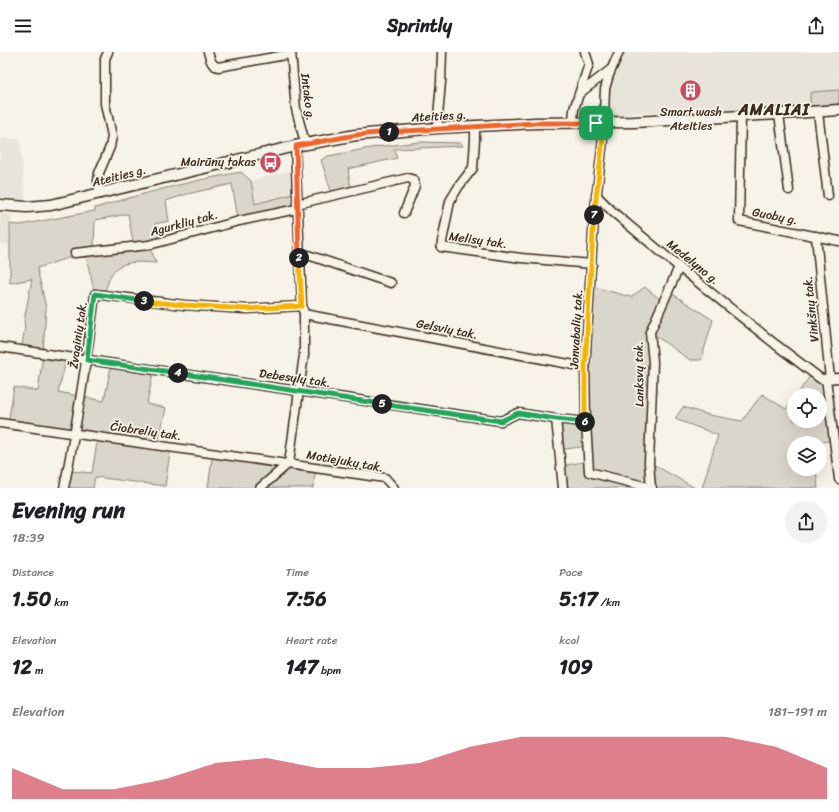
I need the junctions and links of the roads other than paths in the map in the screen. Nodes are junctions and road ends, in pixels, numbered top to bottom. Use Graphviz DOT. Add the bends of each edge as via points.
graph roads {
  1 [pos="108,52"];
  2 [pos="208,52"];
  3 [pos="442,52"];
  4 [pos="585,52"];
  5 [pos="619,52"];
  6 [pos="291,53"];
  7 [pos="611,70"];
  8 [pos="580,93"];
  9 [pos="839,110"];
  10 [pos="818,112"];
  11 [pos="779,114"];
  12 [pos="741,116"];
  13 [pos="604,122"];
  14 [pos="573,124"];
  15 [pos="475,127"];
  16 [pos="437,128"];
  17 [pos="300,144"];
  18 [pos="789,190"];
  19 [pos="100,194"];
  20 [pos="596,195"];
  21 [pos="828,196"];
  22 [pos="0,205"];
  23 [pos="297,206"];
  24 [pos="404,213"];
  25 [pos="816,236"];
  26 [pos="839,241"];
  27 [pos="299,252"];
  28 [pos="75,253"];
  29 [pos="592,264"];
  30 [pos="679,267"];
  31 [pos="391,283"];
  32 [pos="303,310"];
  33 [pos="0,347"];
  34 [pos="87,360"];
  35 [pos="585,367"];
  36 [pos="832,379"];
  37 [pos="299,391"];
  38 [pos="556,419"];
  39 [pos="586,422"];
  40 [pos="0,423"];
  41 [pos="75,433"];
  42 [pos="289,463"];
  43 [pos="839,479"];
  44 [pos="64,488"];
  45 [pos="260,488"];
  46 [pos="394,488"];
  47 [pos="563,488"];
  48 [pos="651,488"];
  1 -- 19 [label="street" via="105,59 105,104 112,136 99,173"];
  2 -- 6 [label="street" via="213,65 218,67"];
  3 -- 16 [label="street"];
  4 -- 8 [label="street" via="588,64"];
  5 -- 7 [label="street"];
  6 -- 17 [label="street, Intako g."];
  7 -- 8 [label="street"];
  7 -- 13 [label="street" via="605,89"];
  8 -- 14 [label="street" via="574,109"];
  9 -- 10 [label="street, Ateities g."];
  10 -- 11 [label="street, Ateities g."];
  10 -- 21 [label="street"];
  11 -- 12 [label="street, Ateities g."];
  11 -- 18 [label="street"];
  12 -- 13 [label="street, Ateities g."];
  12 -- 25 [label="street, Guobų g." via="739,221"];
  13 -- 14 [label="street, Ateities g."];
  13 -- 20 [label="street"];
  14 -- 15 [label="street, Ateities g." via="536,123"];
  15 -- 16 [label="street, Ateities g."];
  15 -- 29 [label="street, Melisų tak." via="473,168 450,201 441,247"];
  16 -- 17 [label="street, Ateities g." via="356,135"];
  17 -- 19 [label="street, Ateities g."];
  17 -- 23 [label="street, Intako g."];
  19 -- 22 [label="street, Ateities g." via="41,207"];
  20 -- 29 [label="street, Jonvabalių tak."];
  20 -- 30 [label="street, Medelyno g."];
  23 -- 24 [label="street, Agurklių tak." via="408,178 414,180 415,186"];
  23 -- 27 [label="street, Intako g."];
  23 -- 28 [label="street, Agurklių tak." via="149,245"];
  25 -- 26 [label="street, Guobų g."];
  25 -- 36 [label="street, Vinkšnų tak."];
  27 -- 31 [label="street"];
  27 -- 32 [label="street, Intako g."];
  29 -- 35 [label="street, Jonvabalių tak."];
  30 -- 36 [label="street, Medelyno g." via="812,373 821,379"];
  30 -- 48 [label="street, Lanksvų tak." via="650,332 653,362 649,462"];
  32 -- 34 [label="street, Žvaginių tak." via="184,305 95,294"];
  32 -- 35 [label="street, Gelsvių tak."];
  32 -- 37 [label="street, Intako g." via="304,355"];
  33 -- 34 [label="street, Debesylų tak."];
  34 -- 37 [label="street, Debesylų tak."];
  34 -- 41 [label="street, Žvaginių tak."];
  35 -- 39 [label="street, Jonvabalių tak."];
  36 -- 43 [label="street, Vinkšnų tak."];
  37 -- 38 [label="street, Debesylų tak." via="501,421 518,413"];
  37 -- 42 [label="street, Intako g."];
  38 -- 39 [label="street, Debesylų tak."];
  38 -- 47 [label="street"];
  39 -- 48 [label="street, Jonvabalių tak." via="589,472"];
  40 -- 41 [label="street, Čiobrelių tak."];
  41 -- 42 [label="street, Čiobrelių tak."];
  41 -- 44 [label="street, Žvaginių tak."];
  42 -- 45 [label="street"];
  42 -- 46 [label="street, Motiejukų tak." via="385,478"];
}
